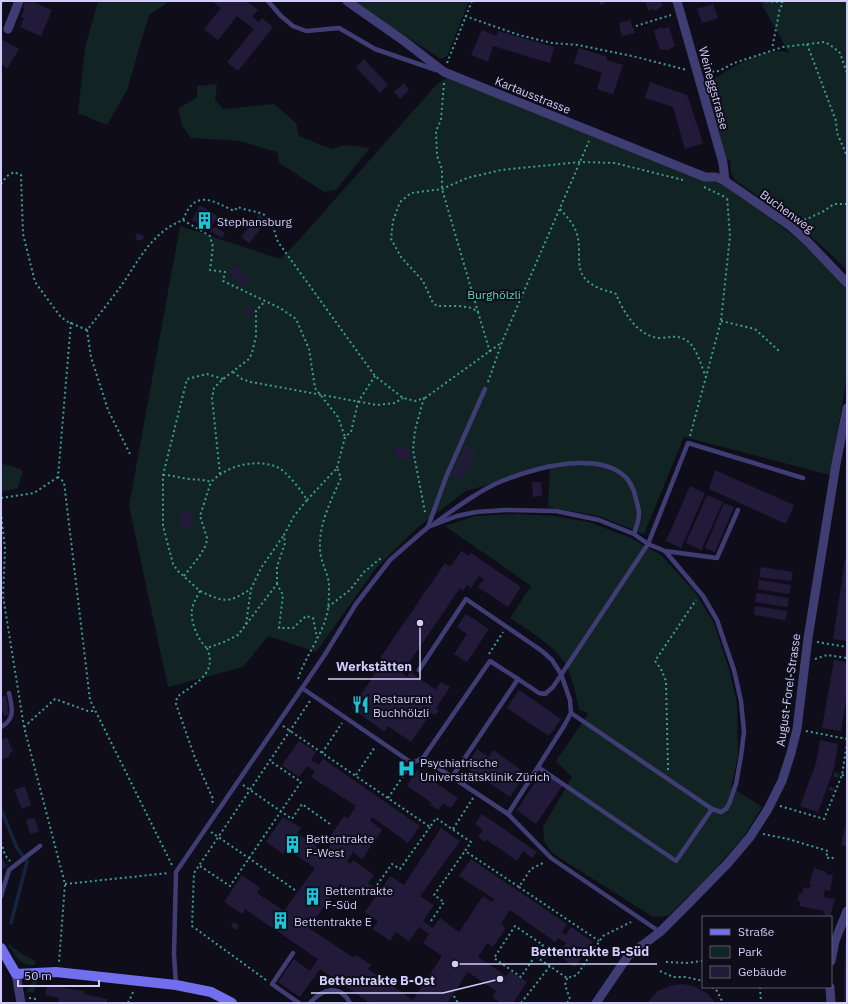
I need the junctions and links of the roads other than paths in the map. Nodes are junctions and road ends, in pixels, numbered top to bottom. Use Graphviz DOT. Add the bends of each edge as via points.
graph roads {
  1 [pos="19,1"];
  2 [pos="268,1"];
  3 [pos="346,1"];
  4 [pos="677,1"];
  5 [pos="8,29"];
  6 [pos="444,72"];
  7 [pos="725,182"];
  8 [pos="847,282"];
  9 [pos="486,389"];
  10 [pos="847,408"];
  11 [pos="844,436"];
  12 [pos="803,478"];
  13 [pos="738,510"];
  14 [pos="428,527"];
  15 [pos="634,534"];
  16 [pos="648,544"];
  17 [pos="665,551"];
  18 [pos="419,670"];
  19 [pos="561,674"];
  20 [pos="518,679"];
  21 [pos="302,688"];
  22 [pos="9,693"];
  23 [pos="570,713"];
  24 [pos="1,727"];
  25 [pos="423,758"];
  26 [pos="538,767"];
  27 [pos="452,777"];
  28 [pos="712,809"];
  29 [pos="508,814"];
  30 [pos="40,846"];
  31 [pos="1,896"];
  32 [pos="847,911"];
  33 [pos="660,932"];
  34 [pos="1,948"];
  35 [pos="293,953"];
  36 [pos="832,956"];
  37 [pos="16,974"];
  38 [pos="176,985"];
  39 [pos="830,988"];
  40 [pos="21,1003"];
  41 [pos="232,1003"];
  42 [pos="299,1003"];
  43 [pos="310,1003"];
  44 [pos="350,1003"];
  45 [pos="596,1003"];
  46 [pos="831,1003"];
  1 -- 5 [label="street"];
  2 -- 6 [label="lane" via="293,26 306,31 339,28 375,49"];
  3 -- 6 [label="street, Kartausstrasse"];
  4 -- 7 [label="street, Weineggstrasse" via="700,72 724,166"];
  6 -- 7 [label="street, Kartausstrasse"];
  7 -- 8 [label="street, Buchenweg" via="789,225"];
  9 -- 14 [label="lane" via="446,477"];
  10 -- 11 [label="street, August-Forel-Strasse"];
  11 -- 33 [label="street, August-Forel-Strasse" via="808,638 792,754 782,781 750,837"];
  12 -- 16 [label="lane" via="688,443"];
  13 -- 17 [label="lane" via="717,558"];
  14 -- 15 [label="lane" via="476,512 527,510 587,516"];
  14 -- 15 [label="lane" via="470,498 501,481 542,469 581,463 614,468 626,476 635,489 639,514"];
  14 -- 21 [label="lane" via="390,560 356,604"];
  15 -- 16 [label="lane"];
  16 -- 17 [label="lane"];
  16 -- 19 [label="lane"];
  17 -- 28 [label="lane" via="700,594 717,620 726,643 740,702 744,732 736,784 726,809 721,812"];
  18 -- 19 [label="lane" via="466,599 542,650"];
  19 -- 20 [label="lane" via="545,694 539,693"];
  19 -- 23 [label="lane" via="570,700"];
  20 -- 25 [label="lane" via="490,661"];
  20 -- 27 [label="lane"];
  21 -- 25 [label="lane" via="412,763"];
  21 -- 38 [label="lane" via="176,872"];
  22 -- 24 [label="lane" via="13,712 11,719"];
  23 -- 26 [label="lane"];
  23 -- 28 [label="lane"];
  25 -- 27 [label="lane"];
  26 -- 28 [label="lane" via="676,861"];
  26 -- 29 [label="lane"];
  27 -- 29 [label="lane"];
  29 -- 33 [label="lane" via="551,858"];
  30 -- 31 [label="lane" via="9,870"];
  32 -- 36 [label="street"];
  33 -- 45 [label="street, August-Forel-Strasse" via="628,956"];
  34 -- 37 [label="street"];
  35 -- 42 [label="lane" via="272,984"];
  37 -- 38 [label="street" via="56,972"];
  37 -- 40 [label="street"];
  38 -- 41 [label="street" via="211,992"];
  39 -- 46 [label="street"];
  43 -- 44 [label="lane" via="326,990 335,990"];
}
